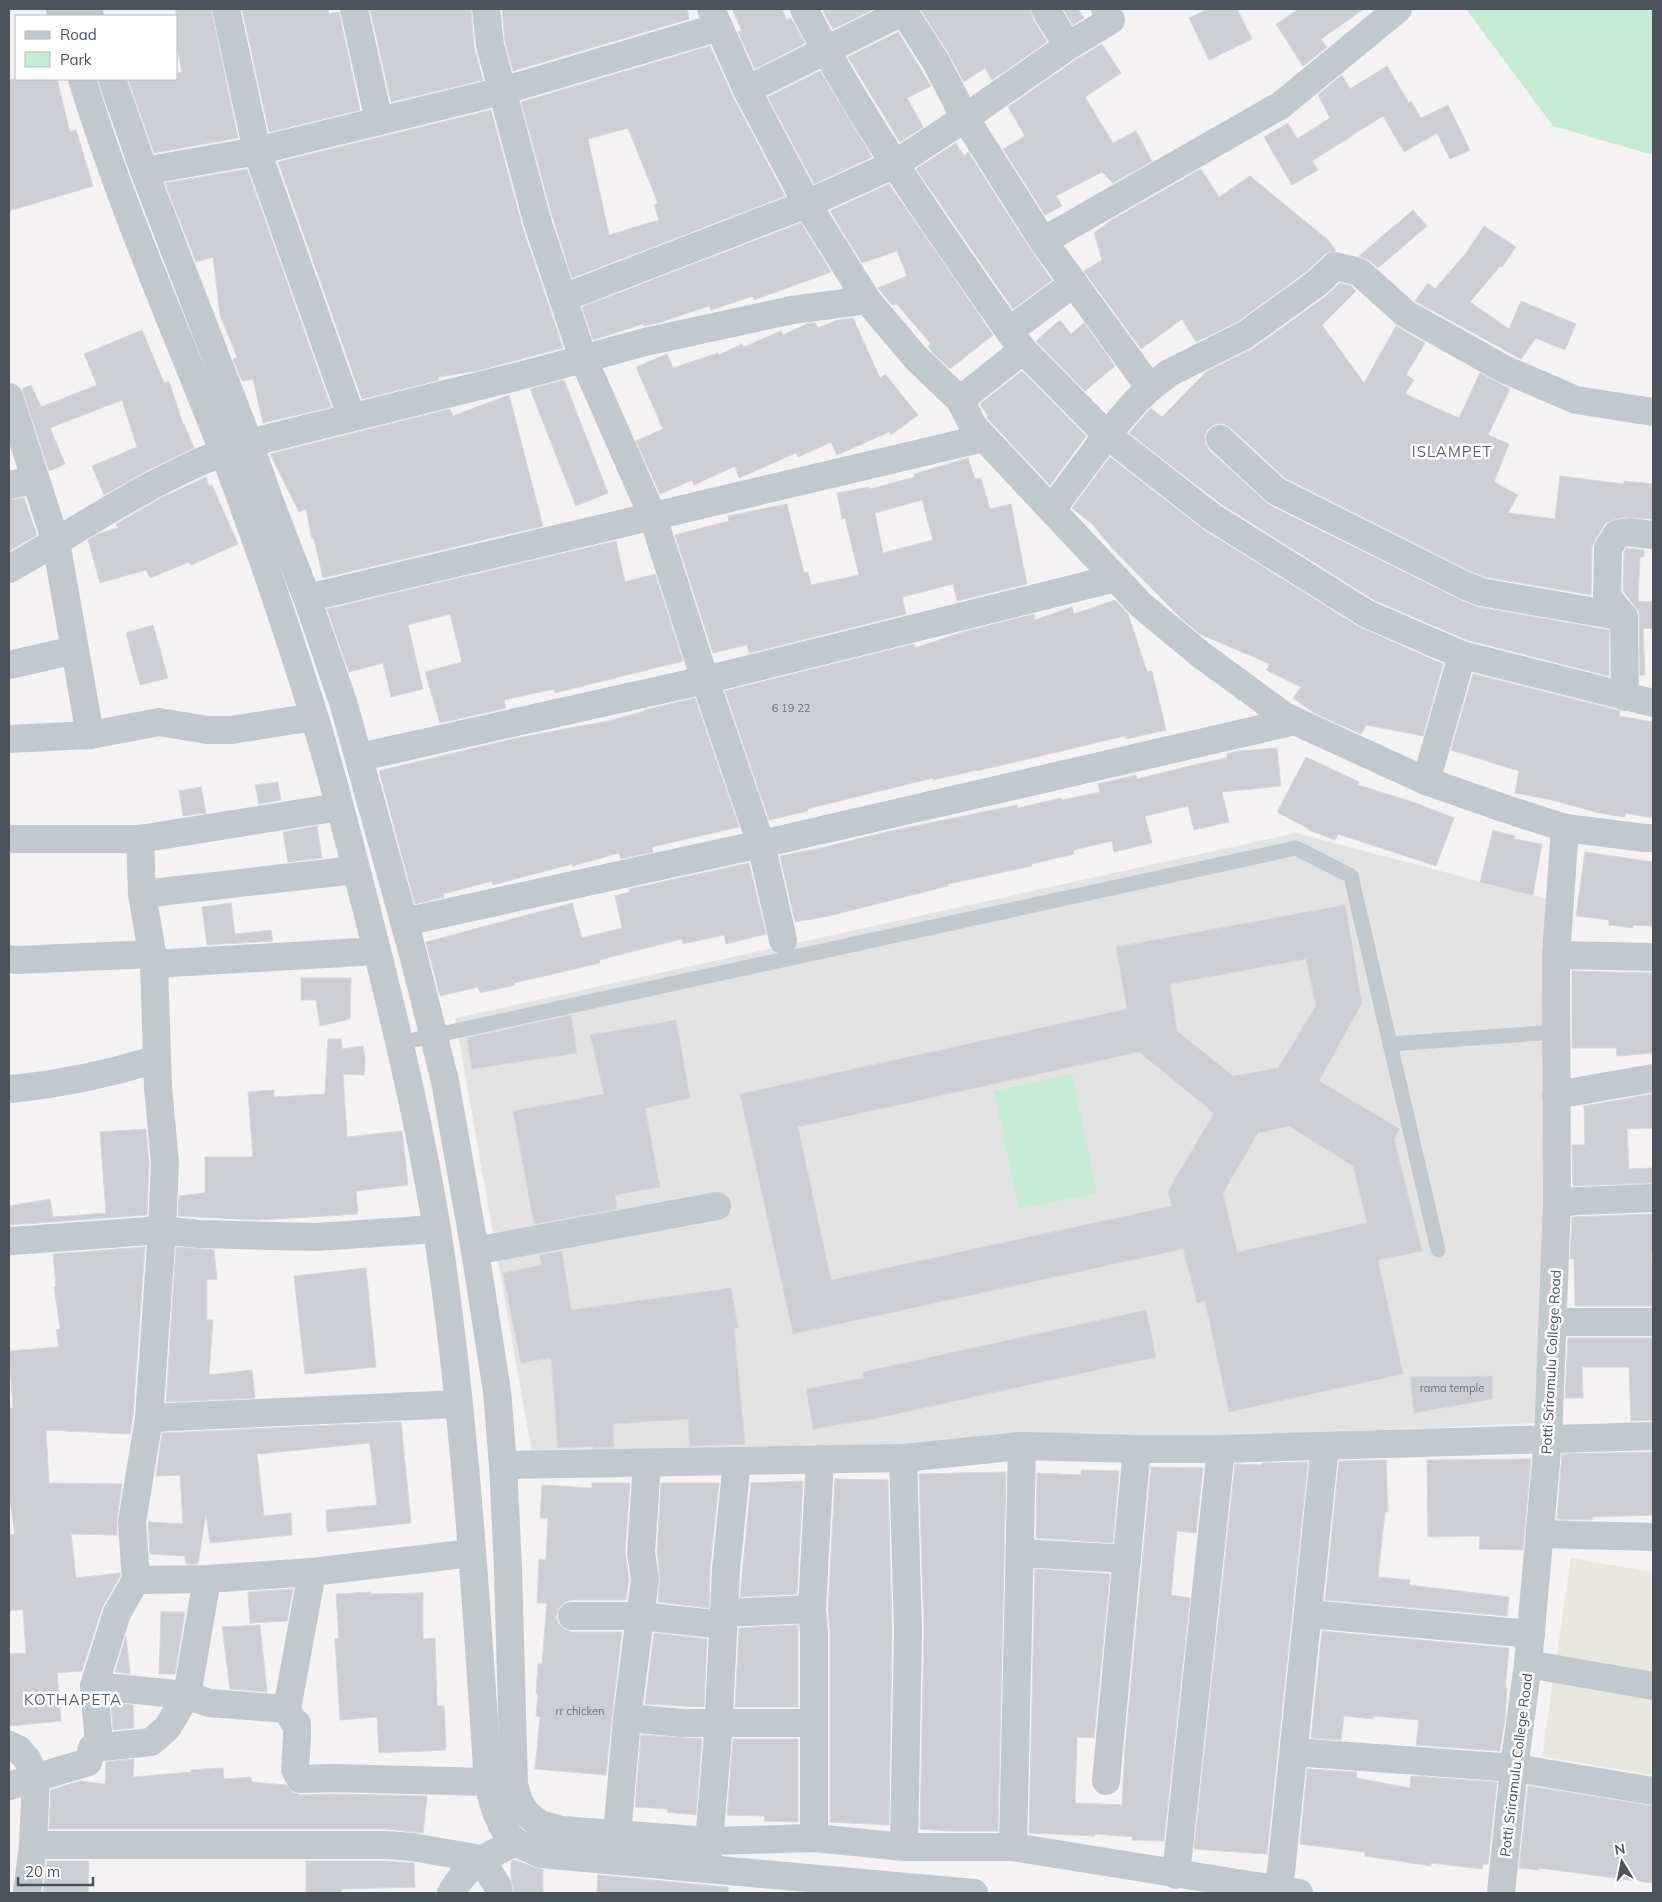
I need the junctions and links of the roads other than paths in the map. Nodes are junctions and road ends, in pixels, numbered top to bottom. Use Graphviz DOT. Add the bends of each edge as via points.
graph roads {
  1 [pos="226,9"];
  2 [pos="354,9"];
  3 [pos="486,9"];
  4 [pos="804,9"];
  5 [pos="1045,9"];
  6 [pos="1398,9"];
  7 [pos="903,10"];
  8 [pos="1113,12"];
  9 [pos="715,18"];
  10 [pos="1068,46"];
  11 [pos="826,52"];
  12 [pos="82,80"];
  13 [pos="112,80"];
  14 [pos="747,90"];
  15 [pos="502,91"];
  16 [pos="965,118"];
  17 [pos="378,121"];
  18 [pos="258,151"];
  19 [pos="895,164"];
  20 [pos="144,171"];
  21 [pos="807,204"];
  22 [pos="1043,241"];
  23 [pos="1074,283"];
  24 [pos="563,298"];
  25 [pos="867,300"];
  26 [pos="1016,341"];
  27 [pos="583,358"];
  28 [pos="1150,388"];
  29 [pos="9,398"];
  30 [pos="960,400"];
  31 [pos="1653,412"];
  32 [pos="351,416"];
  33 [pos="1107,435"];
  34 [pos="984,438"];
  35 [pos="1220,439"];
  36 [pos="249,442"];
  37 [pos="223,451"];
  38 [pos="35,480"];
  39 [pos="9,486"];
  40 [pos="1052,509"];
  41 [pos="653,517"];
  42 [pos="1653,534"];
  43 [pos="56,542"];
  44 [pos="9,569"];
  45 [pos="1116,578"];
  46 [pos="307,598"];
  47 [pos="1624,617"];
  48 [pos="75,650"];
  49 [pos="1462,655"];
  50 [pos="9,665"];
  51 [pos="705,680"];
  52 [pos="1625,697"];
  53 [pos="1653,702"];
  54 [pos="314,717"];
  55 [pos="1295,721"];
  56 [pos="90,735"];
  57 [pos="9,739"];
  58 [pos="360,757"];
  59 [pos="1426,781"];
  60 [pos="340,807"];
  61 [pos="1565,828"];
  62 [pos="1653,838"];
  63 [pos="9,839"];
  64 [pos="140,839"];
  65 [pos="761,844"];
  66 [pos="356,870"];
  67 [pos="142,894"];
  68 [pos="404,922"];
  69 [pos="783,940"];
  70 [pos="377,951"];
  71 [pos="1556,955"];
  72 [pos="1653,957"];
  73 [pos="9,959"];
  74 [pos="154,959"];
  75 [pos="1556,1032"];
  76 [pos="434,1036"];
  77 [pos="400,1043"];
  78 [pos="1390,1044"];
  79 [pos="157,1059"];
  80 [pos="1653,1078"];
  81 [pos="12,1090"];
  82 [pos="1556,1095"];
  83 [pos="1653,1198"];
  84 [pos="1557,1202"];
  85 [pos="717,1206"];
  86 [pos="437,1229"];
  87 [pos="162,1230"];
  88 [pos="12,1241"];
  89 [pos="1438,1250"];
  90 [pos="475,1251"];
  91 [pos="1554,1322"];
  92 [pos="1653,1322"];
  93 [pos="458,1404"];
  94 [pos="149,1418"];
  95 [pos="1653,1436"];
  96 [pos="1548,1440"];
  97 [pos="1022,1446"];
  98 [pos="1325,1446"];
  99 [pos="1137,1449"];
  100 [pos="1221,1449"];
  101 [pos="903,1458"];
  102 [pos="820,1459"];
  103 [pos="737,1461"];
  104 [pos="647,1463"];
  105 [pos="503,1465"];
  106 [pos="1540,1534"];
  107 [pos="1653,1537"];
  108 [pos="472,1553"];
  109 [pos="1021,1553"];
  110 [pos="1127,1559"];
  111 [pos="312,1572"];
  112 [pos="207,1579"];
  113 [pos="136,1580"];
  114 [pos="812,1609"];
  115 [pos="1308,1614"];
  116 [pos="572,1616"];
  117 [pos="640,1616"];
  118 [pos="724,1619"];
  119 [pos="1531,1634"];
  120 [pos="1528,1664"];
  121 [pos="94,1686"];
  122 [pos="1653,1686"];
  123 [pos="187,1695"];
  124 [pos="287,1709"];
  125 [pos="627,1718"];
  126 [pos="719,1722"];
  127 [pos="812,1723"];
  128 [pos="9,1745"];
  129 [pos="92,1748"];
  130 [pos="1294,1752"];
  131 [pos="1514,1768"];
  132 [pos="36,1778"];
  133 [pos="1106,1781"];
  134 [pos="488,1782"];
  135 [pos="9,1786"];
  136 [pos="1653,1790"];
  137 [pos="617,1835"];
  138 [pos="814,1838"];
  139 [pos="710,1841"];
  140 [pos="516,1842"];
  141 [pos="33,1845"];
  142 [pos="904,1847"];
  143 [pos="1013,1848"];
  144 [pos="481,1859"];
  145 [pos="707,1869"];
  146 [pos="1176,1875"];
  147 [pos="1289,1892"];
  148 [pos="27,1893"];
  149 [pos="451,1893"];
  150 [pos="499,1893"];
  151 [pos="974,1893"];
  152 [pos="1501,1893"];
  1 -- 18 [label="street"];
  2 -- 17 [label="street"];
  3 -- 15 [label="street" via="490,45"];
  4 -- 11 [label="street"];
  5 -- 10 [label="street"];
  6 -- 22 [label="street" via="1280,105"];
  7 -- 11 [label="street"];
  7 -- 16 [label="street" via="936,62"];
  8 -- 10 [label="street"];
  9 -- 14 [label="street"];
  9 -- 15 [label="street"];
  10 -- 16 [label="street"];
  11 -- 14 [label="street"];
  11 -- 19 [label="street"];
  12 -- 37 [label="street" via="112,170"];
  13 -- 20 [label="street"];
  14 -- 21 [label="street"];
  15 -- 17 [label="street"];
  15 -- 24 [label="street" via="538,224"];
  16 -- 19 [label="street"];
  16 -- 22 [label="street"];
  17 -- 18 [label="street"];
  18 -- 20 [label="street"];
  18 -- 32 [label="street"];
  19 -- 21 [label="street"];
  19 -- 26 [label="street"];
  20 -- 36 [label="street"];
  21 -- 24 [label="street"];
  21 -- 25 [label="street"];
  22 -- 23 [label="street"];
  23 -- 26 [label="street"];
  23 -- 28 [label="street"];
  24 -- 27 [label="street"];
  25 -- 27 [label="street" via="792,310"];
  25 -- 30 [label="street" via="916,358"];
  26 -- 30 [label="street"];
  26 -- 33 [label="street"];
  27 -- 32 [label="street"];
  27 -- 41 [label="street"];
  28 -- 31 [label="street" via="1169,374 1245,335 1335,266 1359,272 1406,314 1504,369 1576,400"];
  28 -- 33 [label="street"];
  29 -- 38 [label="street"];
  30 -- 34 [label="street" via="973,426"];
  32 -- 36 [label="street"];
  33 -- 40 [label="street"];
  33 -- 49 [label="street" via="1212,517 1367,614"];
  34 -- 40 [label="street"];
  34 -- 41 [label="street"];
  35 -- 47 [label="street" via="1276,491 1464,585 1481,592"];
  36 -- 37 [label="street"];
  36 -- 46 [label="street"];
  37 -- 43 [label="street" via="79,526"];
  37 -- 54 [label="street"];
  38 -- 39 [label="street"];
  38 -- 43 [label="street"];
  40 -- 45 [label="street"];
  41 -- 46 [label="street"];
  41 -- 51 [label="street"];
  42 -- 47 [label="street" via="1617,534 1608,548 1607,597"];
  43 -- 44 [label="street"];
  43 -- 48 [label="street"];
  45 -- 51 [label="street"];
  45 -- 55 [label="street" via="1141,605 1200,654"];
  46 -- 58 [label="street"];
  47 -- 52 [label="street"];
  48 -- 50 [label="street"];
  48 -- 56 [label="street"];
  49 -- 52 [label="street"];
  49 -- 59 [label="street"];
  51 -- 58 [label="street"];
  51 -- 65 [label="street"];
  52 -- 53 [label="street"];
  54 -- 56 [label="street" via="231,730 208,730 159,722"];
  54 -- 60 [label="street"];
  55 -- 59 [label="street"];
  55 -- 65 [label="street"];
  56 -- 57 [label="street"];
  58 -- 68 [label="street"];
  59 -- 61 [label="street"];
  60 -- 64 [label="street"];
  60 -- 66 [label="street"];
  61 -- 62 [label="street"];
  61 -- 71 [label="street, Potti Sriramulu College Road"];
  63 -- 64 [label="street"];
  64 -- 67 [label="street"];
  65 -- 68 [label="street"];
  65 -- 69 [label="street"];
  66 -- 67 [label="street"];
  66 -- 70 [label="street"];
  67 -- 74 [label="street"];
  68 -- 76 [label="street"];
  70 -- 74 [label="street"];
  70 -- 77 [label="street"];
  71 -- 72 [label="street"];
  71 -- 75 [label="street, Potti Sriramulu College Road"];
  73 -- 74 [label="street"];
  74 -- 79 [label="street"];
  75 -- 78 [label="lane"];
  75 -- 82 [label="street, Potti Sriramulu College Road"];
  76 -- 77 [label="lane"];
  76 -- 78 [label="lane" via="1296,848 1351,876"];
  76 -- 90 [label="street"];
  77 -- 86 [label="street"];
  78 -- 89 [label="lane"];
  79 -- 81 [label="street" via="86,1078"];
  79 -- 87 [label="street" via="165,1163"];
  80 -- 82 [label="street"];
  82 -- 84 [label="street, Potti Sriramulu College Road"];
  83 -- 84 [label="street"];
  84 -- 91 [label="street, Potti Sriramulu College Road"];
  85 -- 90 [label="street"];
  86 -- 87 [label="street" via="316,1238"];
  86 -- 93 [label="street"];
  87 -- 88 [label="street"];
  87 -- 94 [label="street"];
  90 -- 105 [label="street" via="496,1391"];
  91 -- 92 [label="street"];
  91 -- 96 [label="street, Potti Sriramulu College Road"];
  93 -- 94 [label="street"];
  93 -- 108 [label="street"];
  94 -- 113 [label="street" via="132,1522"];
  95 -- 96 [label="street"];
  96 -- 98 [label="street"];
  96 -- 106 [label="street, Potti Sriramulu College Road"];
  97 -- 99 [label="street"];
  97 -- 101 [label="street"];
  97 -- 109 [label="street"];
  98 -- 100 [label="street"];
  98 -- 115 [label="street"];
  99 -- 100 [label="street"];
  99 -- 110 [label="street"];
  100 -- 146 [label="street"];
  101 -- 102 [label="street"];
  101 -- 142 [label="street" via="908,1631"];
  102 -- 103 [label="street"];
  102 -- 114 [label="street"];
  103 -- 104 [label="street"];
  103 -- 118 [label="street"];
  104 -- 105 [label="street"];
  104 -- 117 [label="street" via="641,1553 645,1578"];
  105 -- 137 [label="street" via="514,1784 519,1802 540,1824 560,1830"];
  106 -- 107 [label="street"];
  106 -- 119 [label="street, Potti Sriramulu College Road"];
  108 -- 111 [label="street"];
  108 -- 134 [label="street"];
  109 -- 110 [label="street"];
  109 -- 143 [label="street"];
  110 -- 133 [label="street"];
  111 -- 112 [label="street"];
  111 -- 124 [label="street"];
  112 -- 113 [label="street"];
  112 -- 123 [label="street"];
  113 -- 121 [label="street" via="117,1613"];
  114 -- 118 [label="street"];
  114 -- 127 [label="street"];
  115 -- 119 [label="street"];
  115 -- 130 [label="street"];
  116 -- 117 [label="street"];
  117 -- 118 [label="street"];
  117 -- 125 [label="street"];
  118 -- 126 [label="street"];
  119 -- 120 [label="street, Potti Sriramulu College Road"];
  120 -- 122 [label="street"];
  120 -- 131 [label="street, Potti Sriramulu College Road"];
  121 -- 123 [label="street"];
  121 -- 129 [label="street" via="99,1744"];
  123 -- 124 [label="street" via="209,1702"];
  123 -- 129 [label="street" via="167,1728 151,1742"];
  124 -- 134 [label="street" via="296,1724 295,1769 300,1779"];
  125 -- 126 [label="street" via="682,1723"];
  125 -- 137 [label="street"];
  126 -- 127 [label="street"];
  126 -- 139 [label="street"];
  127 -- 138 [label="street"];
  128 -- 132 [label="street" via="27,1759"];
  129 -- 132 [label="street" via="88,1762"];
  130 -- 131 [label="street"];
  130 -- 147 [label="street"];
  131 -- 136 [label="street"];
  131 -- 152 [label="street, Potti Sriramulu College Road"];
  132 -- 135 [label="street"];
  132 -- 141 [label="street"];
  134 -- 140 [label="street" via="500,1820"];
  137 -- 139 [label="street"];
  138 -- 139 [label="street"];
  138 -- 142 [label="street"];
  139 -- 145 [label="street"];
  140 -- 144 [label="street"];
  140 -- 145 [label="street" via="541,1854"];
  141 -- 144 [label="street" via="387,1845"];
  141 -- 148 [label="street"];
  142 -- 143 [label="street"];
  143 -- 146 [label="street"];
  144 -- 149 [label="street" via="459,1878"];
  144 -- 150 [label="street"];
  145 -- 151 [label="street"];
  146 -- 147 [label="street"];
}
